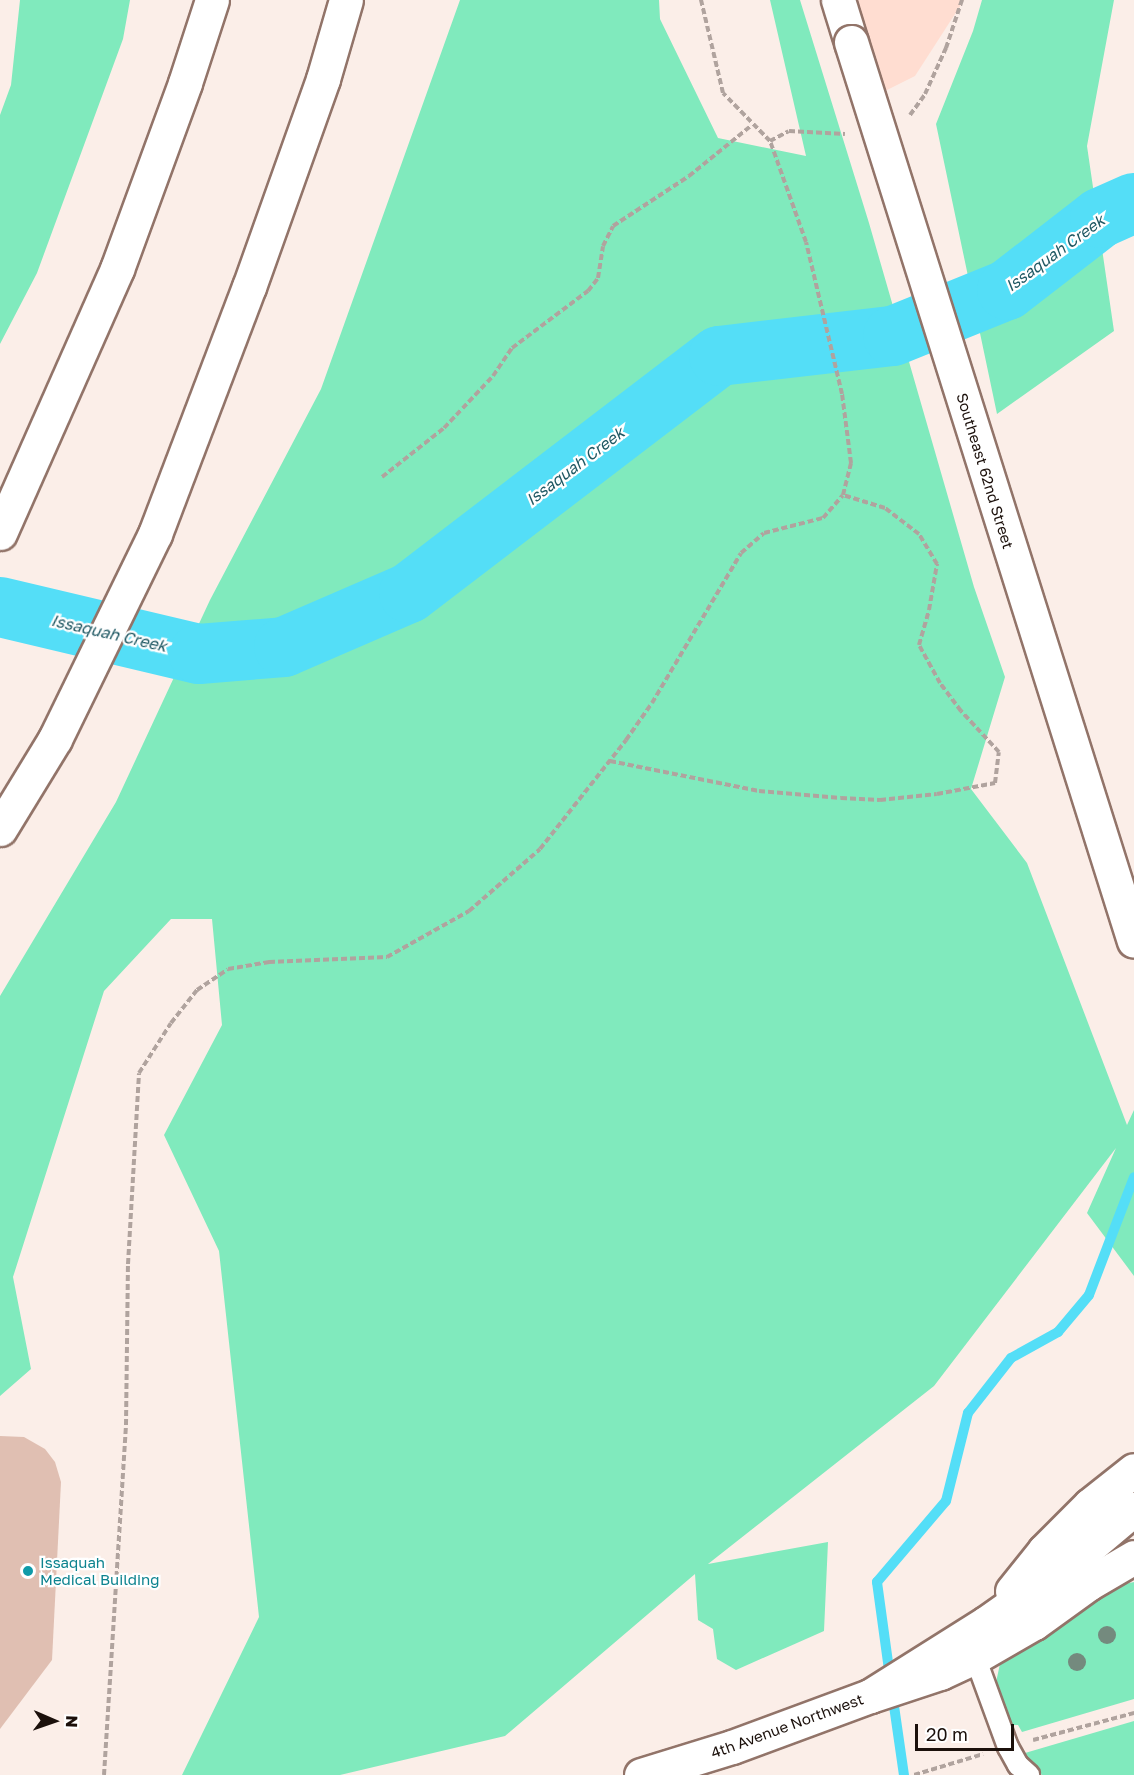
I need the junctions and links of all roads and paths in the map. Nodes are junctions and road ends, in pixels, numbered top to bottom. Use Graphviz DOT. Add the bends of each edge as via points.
graph roads {
  1 [pos="212,0"];
  2 [pos="346,0"];
  3 [pos="701,0"];
  4 [pos="838,0"];
  5 [pos="752,125"];
  6 [pos="382,477"];
  7 [pos="843,495"];
  8 [pos="0,533"];
  9 [pos="610,761"];
  10 [pos="0,829"];
  11 [pos="1134,941"];
  12 [pos="1134,1470"];
  13 [pos="1134,1509"];
  14 [pos="1134,1557"];
  15 [pos="986,1623"];
  16 [pos="975,1657"];
  17 [pos="941,1662"];
  18 [pos="940,1767"];
  19 [pos="104,1775"];
  20 [pos="640,1775"];
  21 [pos="914,1775"];
  22 [pos="1029,1775"];
  1 -- 8 [label="main road" via="117,269"];
  2 -- 10 [label="main road" via="316,101 155,534 55,739"];
  3 -- 5 [label="path" via="723,93"];
  4 -- 11 [label="main road, Southeast 62nd Street, bridge"];
  5 -- 6 [label="path" via="688,176 613,226 603,246 598,278 588,291 512,348 493,376 444,428"];
  5 -- 7 [label="path" via="770,141 806,242 842,394 851,463"];
  7 -- 9 [label="path" via="823,518 764,533 741,553 652,703"];
  7 -- 9 [label="path" via="885,508 919,534 937,564 919,645 940,683 999,752 995,783 880,800 841,798 759,791"];
  9 -- 19 [label="path" via="540,849 469,911 387,957 269,962 228,969 197,990 139,1073 128,1264 126,1425"];
  12 -- 15 [label="main road" via="1090,1505 1044,1551"];
  13 -- 15 [label="main road" via="1064,1568"];
  14 -- 16 [label="main road"];
  15 -- 17 [label="main road"];
  16 -- 17 [label="main road"];
  16 -- 22 [label="lane" via="1008,1747"];
  17 -- 20 [label="main road, 4th Avenue Northwest" via="838,1709"];
  18 -- 21 [label="path"];
}
